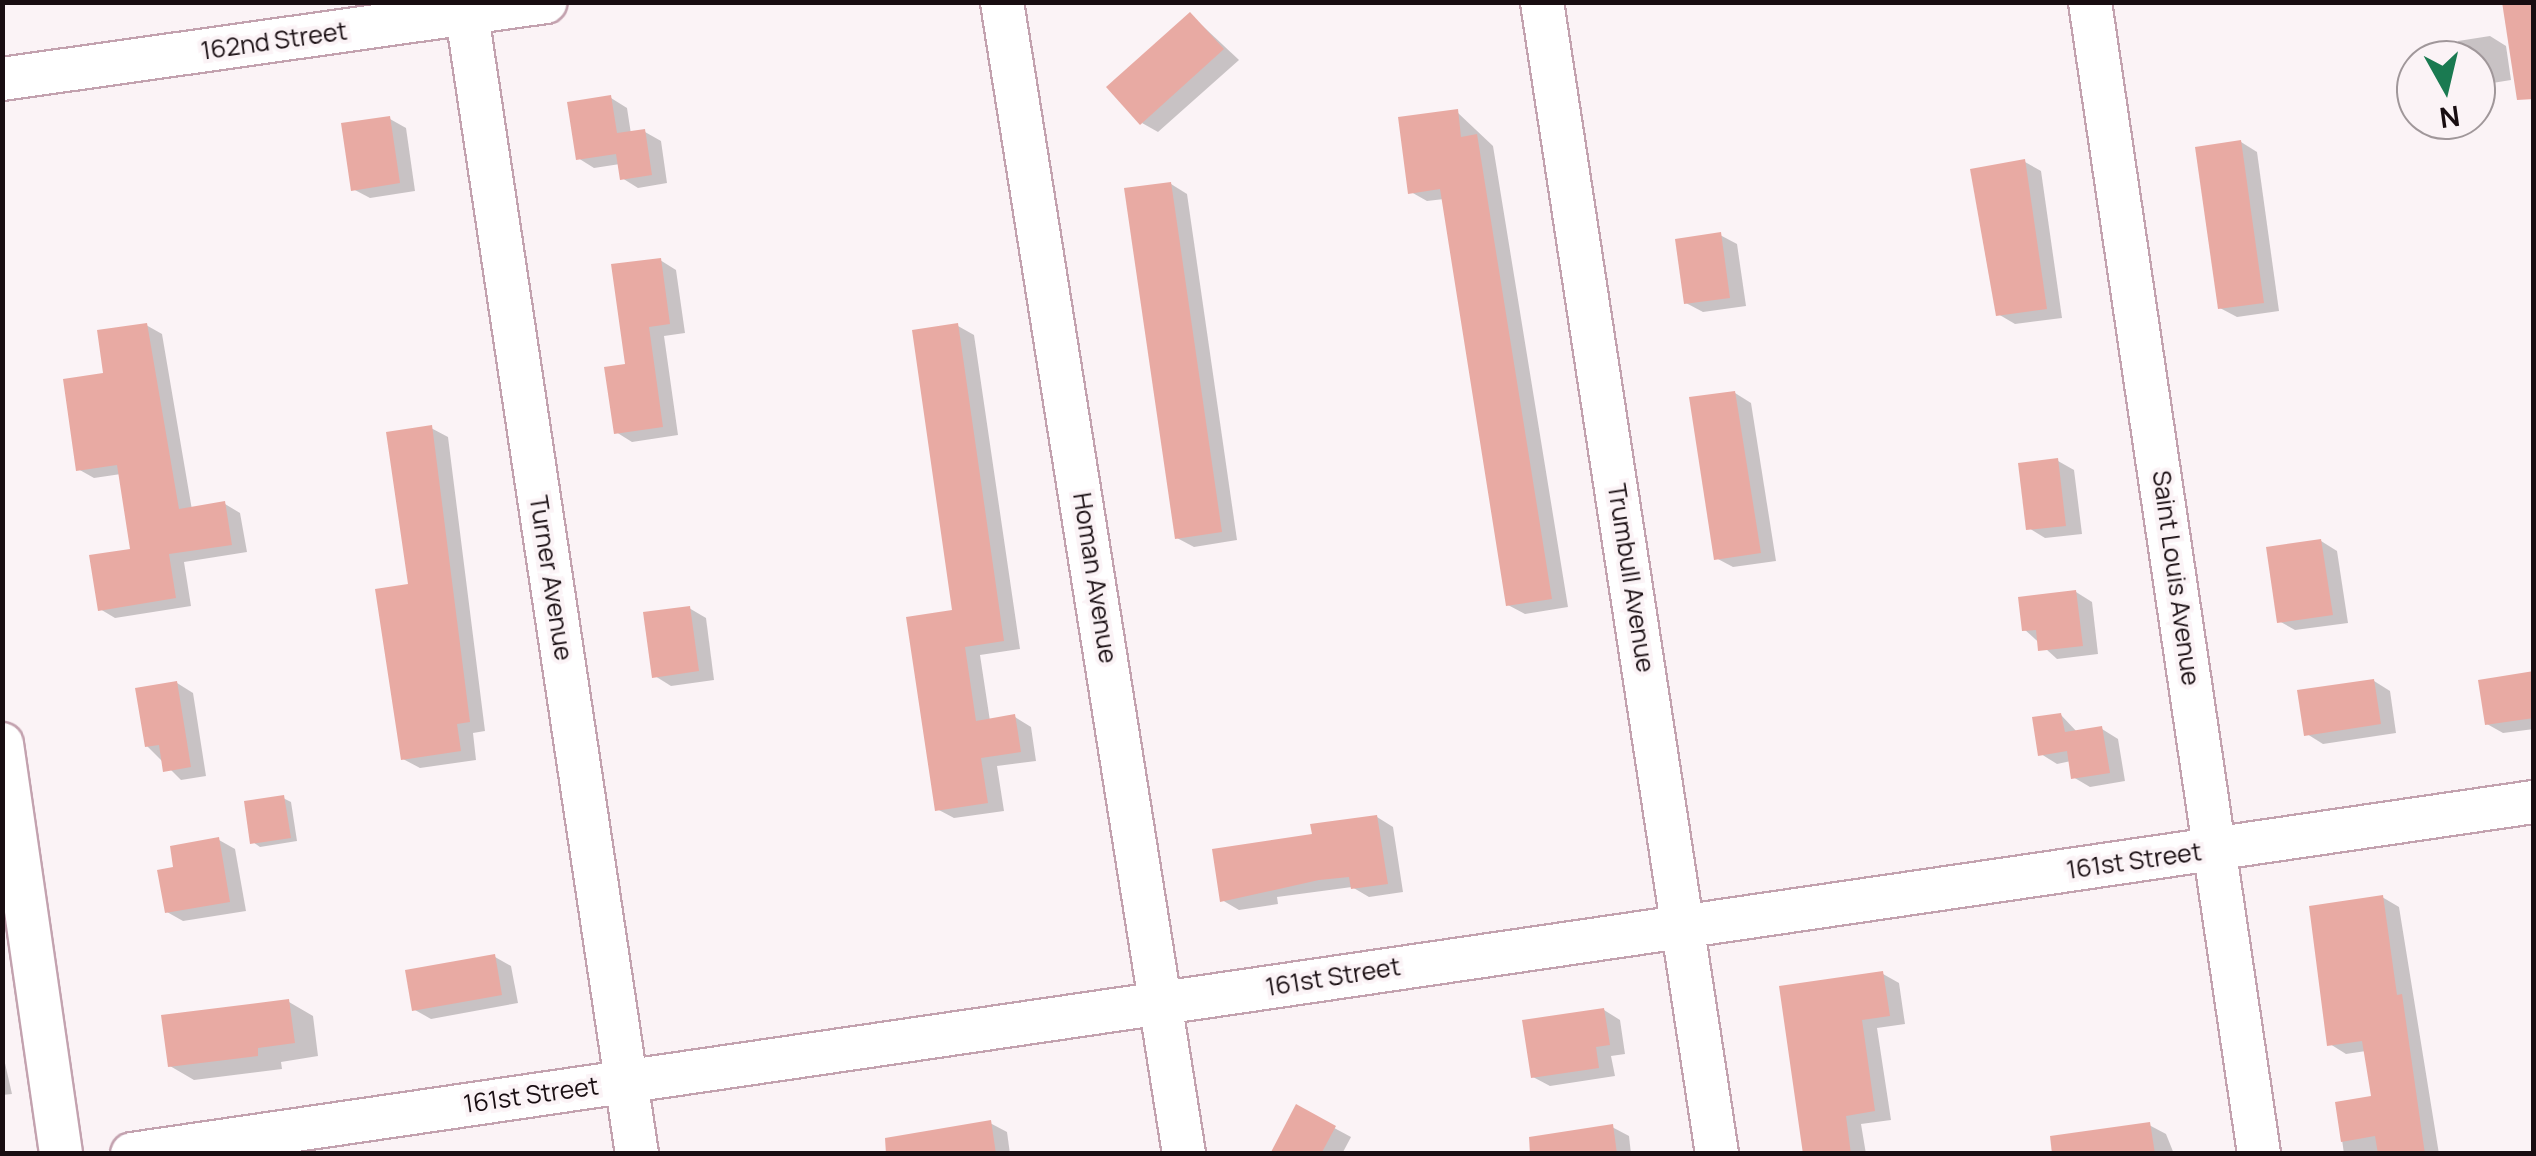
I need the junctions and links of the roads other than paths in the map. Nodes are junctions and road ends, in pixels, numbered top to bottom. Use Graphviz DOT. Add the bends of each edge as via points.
graph roads {
  1 [pos="546,2"];
  2 [pos="1002,2"];
  3 [pos="1542,2"];
  4 [pos="2090,2"];
  5 [pos="465,8"];
  6 [pos="2,79"];
  7 [pos="2,744"];
  8 [pos="2534,802"];
  9 [pos="2216,850"];
  10 [pos="1684,924"];
  11 [pos="1163,1002"];
  12 [pos="626,1082"];
  13 [pos="61,1154"];
  14 [pos="132,1154"];
  15 [pos="637,1154"];
  16 [pos="1184,1154"];
  17 [pos="1717,1154"];
  18 [pos="2259,1154"];
  1 -- 5 [label="street, 162nd Street"];
  2 -- 11 [label="street, Homan Avenue"];
  3 -- 10 [label="street, Trumbull Avenue"];
  4 -- 9 [label="street, Saint Louis Avenue"];
  5 -- 6 [label="street, 162nd Street"];
  5 -- 12 [label="street, Turner Avenue"];
  7 -- 13 [label="street"];
  8 -- 9 [label="street, 161st Street"];
  9 -- 10 [label="street, 161st Street"];
  9 -- 18 [label="street, Saint Louis Avenue"];
  10 -- 11 [label="street, 161st Street"];
  10 -- 17 [label="street, Trumbull Avenue"];
  11 -- 12 [label="street, 161st Street"];
  11 -- 16 [label="street, Homan Avenue"];
  12 -- 14 [label="street, 161st Street"];
  12 -- 15 [label="street, Turner Avenue"];
}
